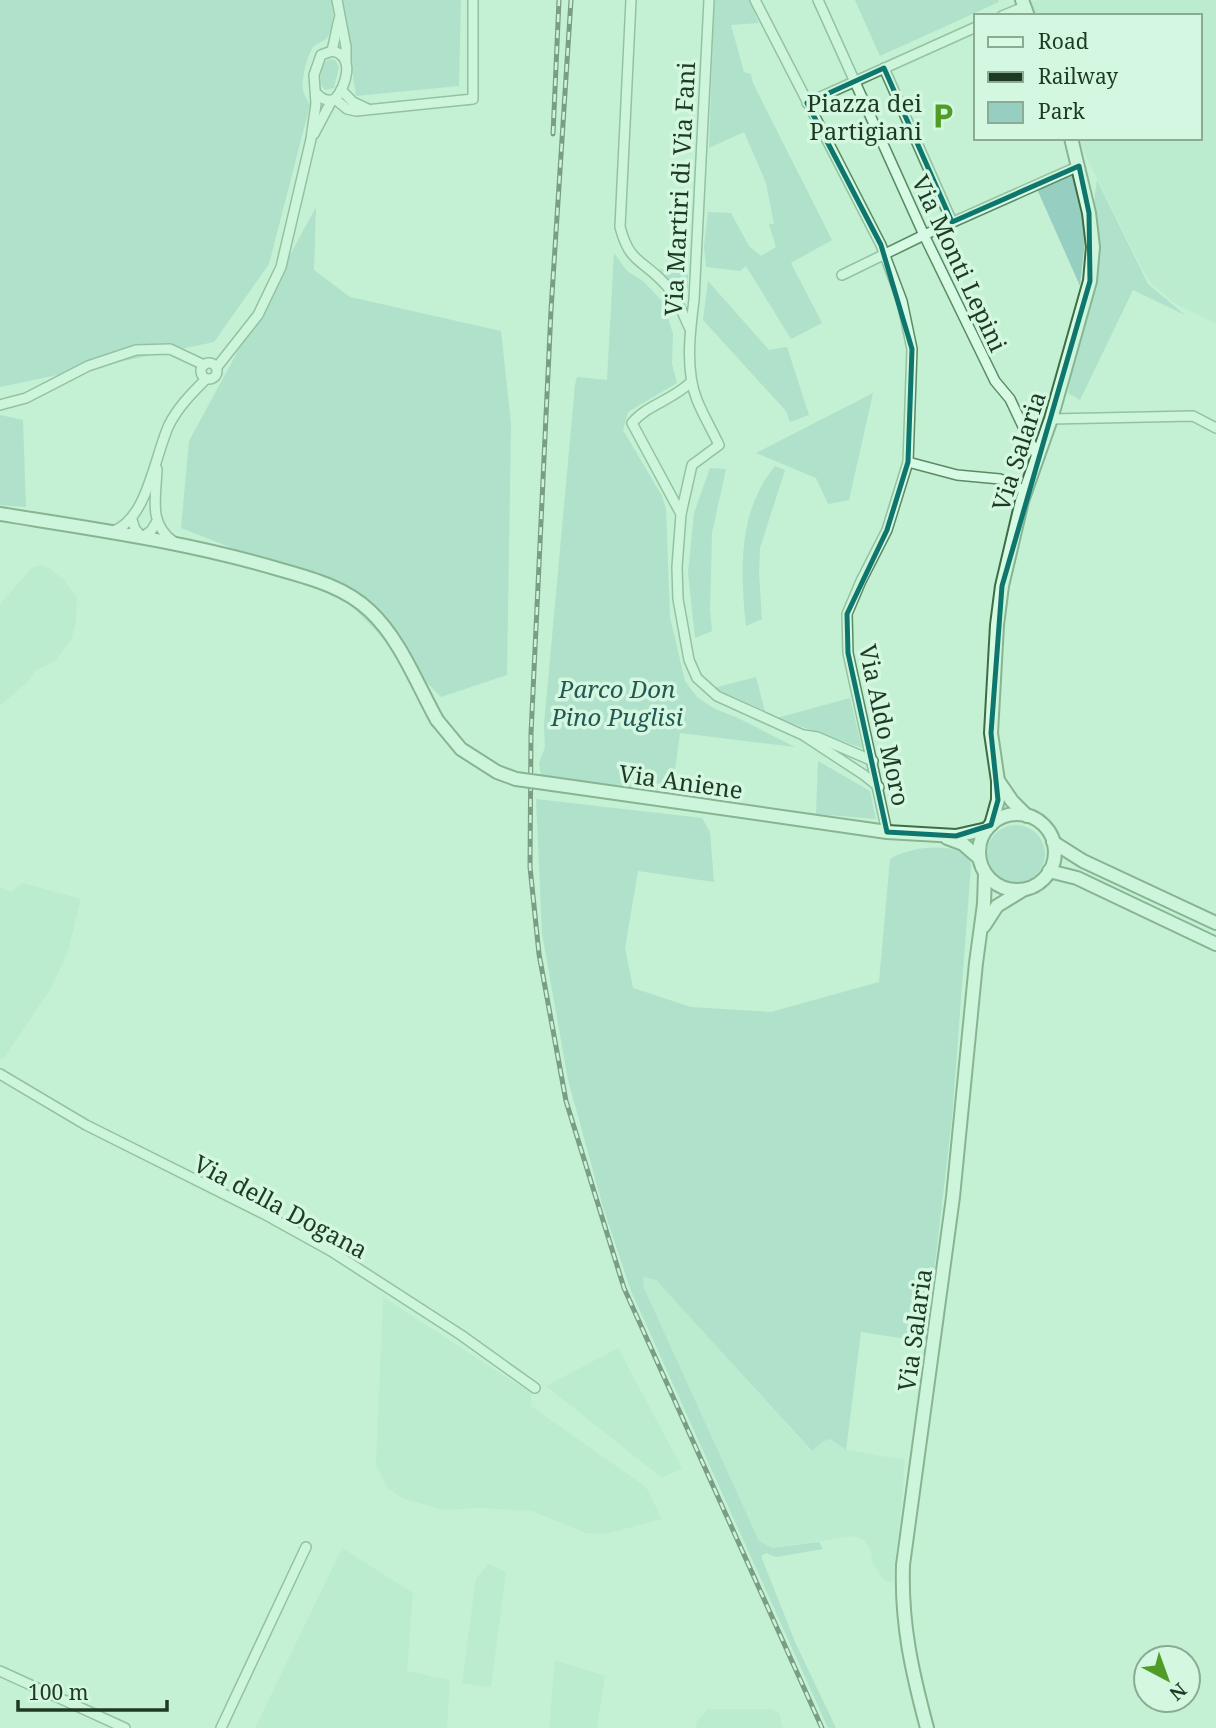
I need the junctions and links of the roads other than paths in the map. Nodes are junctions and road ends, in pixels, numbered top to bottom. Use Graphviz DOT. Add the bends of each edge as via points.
graph roads {
  1 [pos="337,0"];
  2 [pos="473,0"];
  3 [pos="631,0"];
  4 [pos="709,0"];
  5 [pos="755,0"];
  6 [pos="818,0"];
  7 [pos="339,14"];
  8 [pos="974,28"];
  9 [pos="332,51"];
  10 [pos="346,61"];
  11 [pos="884,68"];
  12 [pos="855,81"];
  13 [pos="341,90"];
  14 [pos="317,94"];
  15 [pos="333,100"];
  16 [pos="807,103"];
  17 [pos="368,109"];
  18 [pos="312,139"];
  19 [pos="1072,140"];
  20 [pos="1079,166"];
  21 [pos="952,222"];
  22 [pos="924,235"];
  23 [pos="884,255"];
  24 [pos="842,275"];
  25 [pos="690,330"];
  26 [pos="204,365"];
  27 [pos="217,368"];
  28 [pos="206,379"];
  29 [pos="692,381"];
  30 [pos="0,405"];
  31 [pos="1051,419"];
  32 [pos="1216,428"];
  33 [pos="1037,457"];
  34 [pos="158,462"];
  35 [pos="908,462"];
  36 [pos="1026,491"];
  37 [pos="0,514"];
  38 [pos="681,514"];
  39 [pos="132,520"];
  40 [pos="156,523"];
  41 [pos="109,532"];
  42 [pos="142,537"];
  43 [pos="176,543"];
  44 [pos="803,735"];
  45 [pos="873,761"];
  46 [pos="998,781"];
  47 [pos="879,787"];
  48 [pos="1027,816"];
  49 [pos="989,827"];
  50 [pos="887,832"];
  51 [pos="940,836"];
  52 [pos="1053,842"];
  53 [pos="979,858"];
  54 [pos="1049,871"];
  55 [pos="985,874"];
  56 [pos="1024,889"];
  57 [pos="1216,923"];
  58 [pos="980,936"];
  59 [pos="1216,944"];
  60 [pos="0,1074"];
  61 [pos="534,1388"];
  62 [pos="306,1547"];
  63 [pos="0,1671"];
  64 [pos="125,1728"];
  65 [pos="221,1728"];
  66 [pos="927,1728"];
  1 -- 7 [label="street"];
  2 -- 17 [label="street" via="473,99"];
  3 -- 25 [label="street" via="620,227 633,257 665,284"];
  4 -- 25 [label="street, Via Martiri di Via Fani"];
  5 -- 16 [label="street, Via Aldo Moro"];
  6 -- 12 [label="street, Via Monti Lepini"];
  7 -- 9 [label="street"];
  7 -- 10 [label="street"];
  8 -- 11 [label="street"];
  9 -- 10 [label="street"];
  9 -- 14 [label="street" via="321,55 316,65"];
  10 -- 13 [label="street"];
  11 -- 12 [label="street"];
  11 -- 21 [label="street"];
  12 -- 16 [label="street"];
  12 -- 22 [label="street, Via Monti Lepini"];
  13 -- 15 [label="street"];
  13 -- 17 [label="street"];
  14 -- 15 [label="street"];
  14 -- 18 [label="street"];
  15 -- 17 [label="street" via="347,109"];
  15 -- 18 [label="street"];
  16 -- 23 [label="street, Via Aldo Moro"];
  18 -- 27 [label="street" via="274,286 252,325"];
  19 -- 20 [label="main road, Via Salaria"];
  20 -- 21 [label="street"];
  20 -- 31 [label="main road, Via Salaria" via="1090,213 1090,281"];
  21 -- 22 [label="street"];
  22 -- 23 [label="street"];
  22 -- 33 [label="street, Via Monti Lepini"];
  23 -- 24 [label="street"];
  23 -- 35 [label="street, Via Aldo Moro" via="902,301 912,349"];
  25 -- 29 [label="street, Via Martiri di Via Fani"];
  26 -- 27 [label="street" via="211,363"];
  26 -- 28 [label="street" via="201,372"];
  26 -- 30 [label="street" via="170,349 136,350"];
  27 -- 28 [label="street" via="215,377"];
  28 -- 34 [label="street" via="170,424"];
  29 -- 38 [label="street, Via Martiri di Via Fani" via="719,445 692,465"];
  29 -- 38 [label="street" via="632,422"];
  31 -- 32 [label="street" via="1193,416"];
  31 -- 33 [label="main road, Via Salaria"];
  33 -- 36 [label="main road, Via Salaria"];
  34 -- 39 [label="street"];
  34 -- 40 [label="street"];
  35 -- 36 [label="street" via="957,475 1000,479"];
  35 -- 45 [label="street, Via Aldo Moro" via="887,530 848,614 848,653"];
  36 -- 46 [label="main road, Via Salaria" via="1009,550 997,625 992,733"];
  37 -- 41 [label="main road, Via Aniene"];
  38 -- 44 [label="street, Via Martiri di Via Fani" via="678,599 689,660 697,678 717,696"];
  39 -- 41 [label="street"];
  39 -- 42 [label="street"];
  40 -- 42 [label="street"];
  40 -- 43 [label="street"];
  41 -- 42 [label="main road, Via Aniene"];
  42 -- 43 [label="main road, Via Aniene"];
  43 -- 50 [label="main road, Via Aniene, bridge" via="313,579 357,601 385,629 436,720 461,749 498,772 516,779"];
  44 -- 45 [label="street"];
  44 -- 47 [label="street"];
  45 -- 47 [label="street, Via Aldo Moro"];
  46 -- 48 [label="main road"];
  46 -- 49 [label="main road, Via Salaria"];
  47 -- 50 [label="street, Via Aldo Moro"];
  48 -- 49 [label="main road" via="1001,817"];
  48 -- 52 [label="main road" via="1048,830"];
  49 -- 51 [label="main road, Via Aniene" via="965,835"];
  49 -- 53 [label="main road, Via Salaria"];
  50 -- 51 [label="main road, Via Aniene"];
  51 -- 53 [label="main road, Via Aniene" via="963,844"];
  52 -- 54 [label="main road"];
  52 -- 57 [label="main road" via="1083,861"];
  53 -- 55 [label="main road, Via Salaria"];
  54 -- 56 [label="main road, Via Salaria"];
  54 -- 59 [label="main road" via="1077,878"];
  55 -- 56 [label="main road" via="1002,887"];
  55 -- 58 [label="main road, Via Salaria"];
  56 -- 58 [label="main road, Via Salaria" via="997,906"];
  58 -- 66 [label="main road, Via Salaria" via="953,1197 903,1565 906,1640"];
  60 -- 61 [label="street, Via della Dogana" via="94,1130 321,1246 461,1335"];
  62 -- 65 [label="street"];
  63 -- 64 [label="street"];
}
